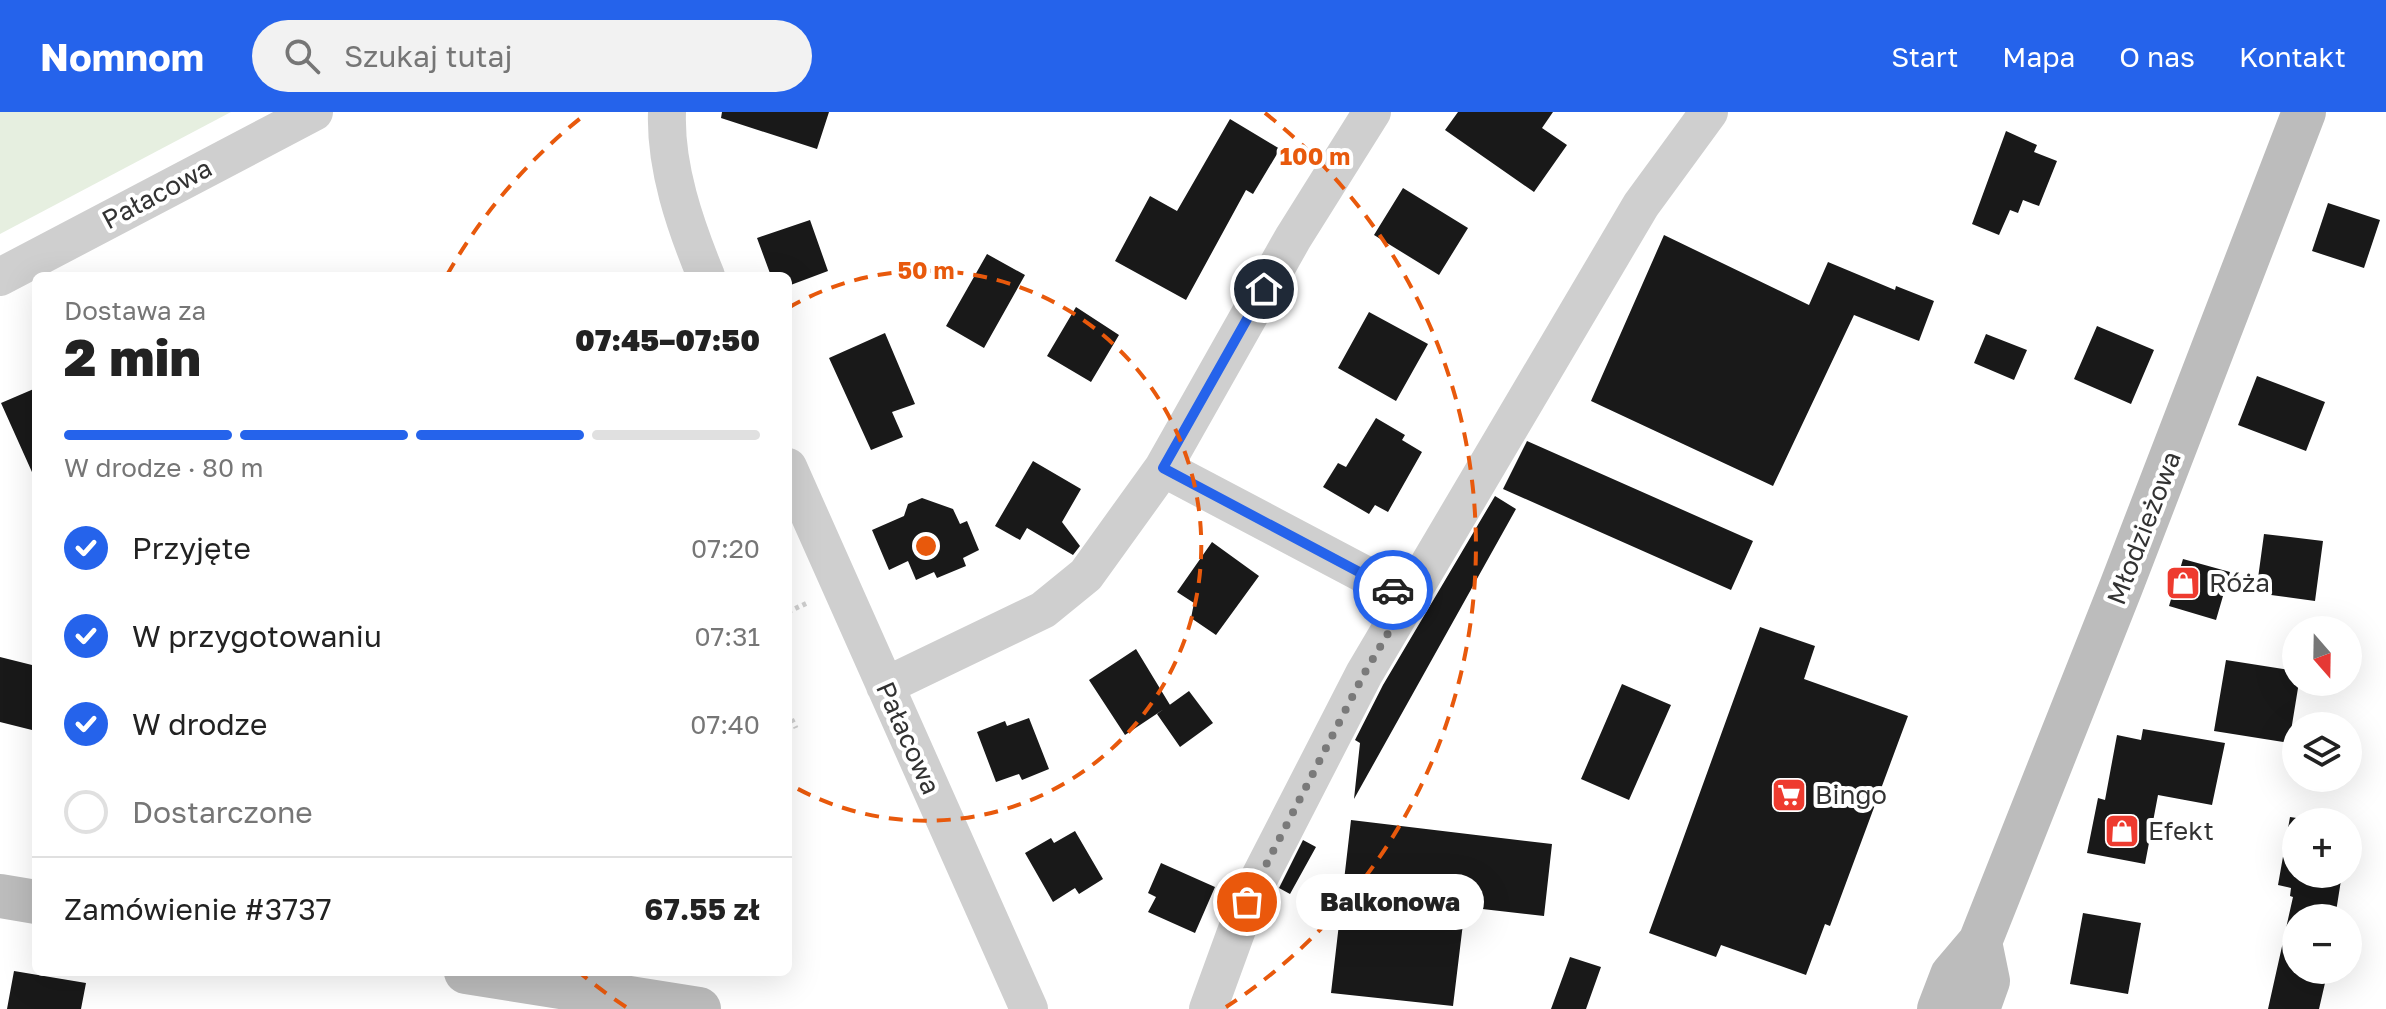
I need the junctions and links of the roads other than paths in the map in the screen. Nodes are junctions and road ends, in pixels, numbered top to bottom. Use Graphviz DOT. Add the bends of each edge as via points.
graph roads {
  1 [pos="314,112"];
  2 [pos="667,112"];
  3 [pos="1372,112"];
  4 [pos="1709,112"];
  5 [pos="2304,112"];
  6 [pos="704,272"];
  7 [pos="0,277"];
  8 [pos="1163,468"];
  9 [pos="792,476"];
  10 [pos="1409,598"];
  11 [pos="885,686"];
  12 [pos="0,896"];
  13 [pos="32,901"];
  14 [pos="1980,942"];
  15 [pos="487,976"];
  16 [pos="642,1005"];
  17 [pos="699,1009"];
  18 [pos="1029,1009"];
  19 [pos="1208,1009"];
  20 [pos="1939,1009"];
  21 [pos="1978,1009"];
  1 -- 7 [label="street, Pałacowa"];
  2 -- 6 [label="street" via="666,141"];
  3 -- 8 [label="street" via="1293,238"];
  4 -- 10 [label="street" via="1641,205"];
  5 -- 14 [label="main road, Młodzieżowa"];
  8 -- 10 [label="street"];
  8 -- 11 [label="street" via="1086,575 1043,610"];
  9 -- 11 [label="street, Pałacowa"];
  10 -- 19 [label="street" via="1247,902"];
  11 -- 18 [label="street, Pałacowa"];
  12 -- 13 [label="main road"];
  14 -- 20 [label="main road, Młodzieżowa" via="1952,975"];
  14 -- 21 [label="main road" via="1988,981"];
  15 -- 16 [label="main road"];
  16 -- 17 [label="main road"];
}
